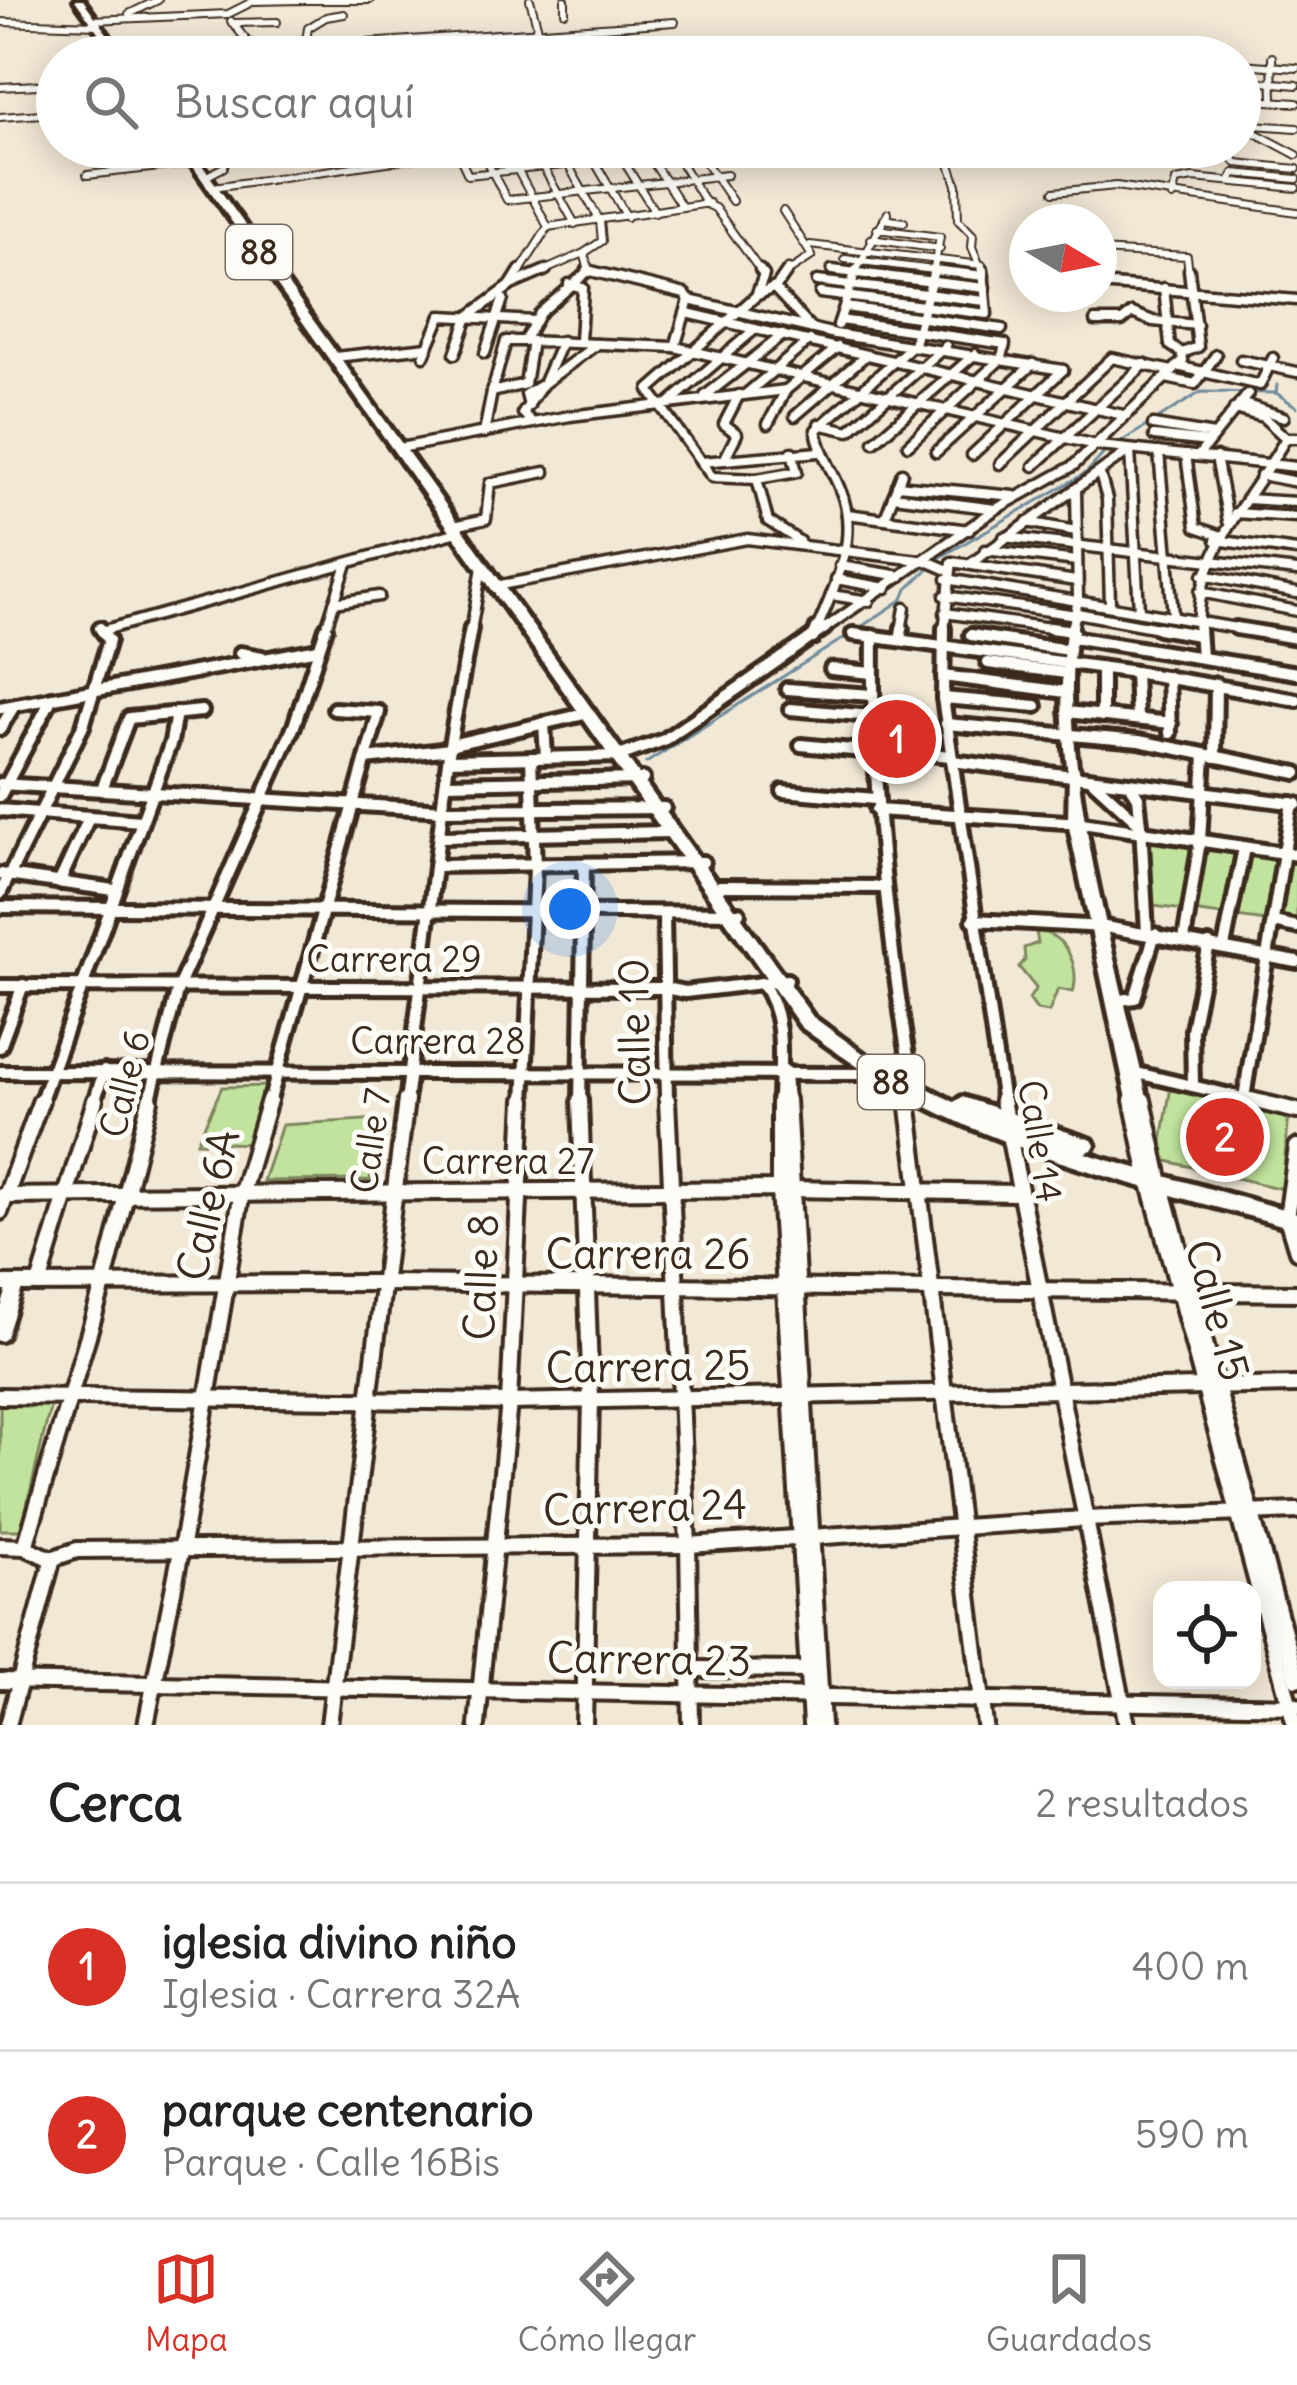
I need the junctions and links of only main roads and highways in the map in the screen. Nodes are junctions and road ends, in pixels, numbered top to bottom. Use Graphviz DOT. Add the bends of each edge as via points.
graph roads {
  1 [pos="79,0"];
  2 [pos="105,36"];
  3 [pos="199,168"];
  4 [pos="657,808"];
  5 [pos="696,862"];
  6 [pos="732,913"];
  7 [pos="774,982"];
  8 [pos="910,1086"];
  9 [pos="931,1103"];
  10 [pos="909,1113"];
  11 [pos="1007,1125"];
  12 [pos="1292,1214"];
  1 -- 2 [label="highway"];
  3 -- 4 [label="highway, Carrera 28 / 88"];
  4 -- 5 [label="highway, Carrera 28 / 88"];
  4 -- 5 [label="highway, Carrera 28 / 88"];
  5 -- 6 [label="highway, Carrera 28 / 88"];
  5 -- 6 [label="highway, Carrera 28 / 88"];
  6 -- 7 [label="highway, Carrera 28 / 88"];
  7 -- 8 [label="highway, Carrera 28 / 88"];
  7 -- 8 [label="highway, Carrera 28 / 88" via="807,1022 876,1074"];
  8 -- 9 [label="highway, Carrera 28 / 88"];
  8 -- 11 [label="highway, Carrera 28 / 88"];
  9 -- 10 [label="highway"];
  9 -- 11 [label="highway, Carrera 28 / 88"];
  11 -- 12 [label="highway, Carrera 28 / 88"];
}
